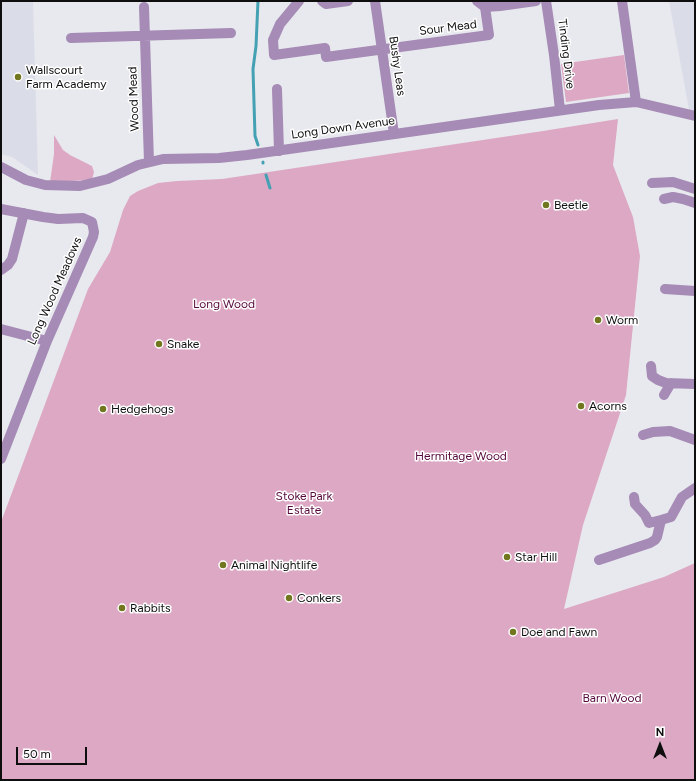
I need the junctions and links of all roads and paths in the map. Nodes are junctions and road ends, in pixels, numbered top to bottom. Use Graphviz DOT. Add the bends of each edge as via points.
graph roads {
  1 [pos="299,1"];
  2 [pos="322,1"];
  3 [pos="348,1"];
  4 [pos="375,1"];
  5 [pos="536,1"];
  6 [pos="546,1"];
  7 [pos="622,1"];
  8 [pos="481,4"];
  9 [pos="144,7"];
  10 [pos="232,33"];
  11 [pos="145,36"];
  12 [pos="71,38"];
  13 [pos="382,49"];
  14 [pos="277,89"];
  15 [pos="636,102"];
  16 [pos="560,110"];
  17 [pos="695,116"];
  18 [pos="394,134"];
  19 [pos="279,151"];
  20 [pos="149,162"];
  21 [pos="1,167"];
  22 [pos="652,183"];
  23 [pos="695,189"];
  24 [pos="664,198"];
  25 [pos="695,203"];
  26 [pos="1,209"];
  27 [pos="24,213"];
  28 [pos="1,270"];
  29 [pos="665,289"];
  30 [pos="695,291"];
  31 [pos="1,329"];
  32 [pos="47,341"];
  33 [pos="651,366"];
  34 [pos="671,383"];
  35 [pos="695,384"];
  36 [pos="664,395"];
  37 [pos="643,435"];
  38 [pos="695,440"];
  39 [pos="1,456"];
  40 [pos="695,488"];
  41 [pos="634,497"];
  42 [pos="661,520"];
  43 [pos="599,560"];
  1 -- 13 [label="street" via="280,24 273,40 274,55 325,48 326,57"];
  2 -- 3 [label="street" via="326,4"];
  4 -- 13 [label="street, Bushy Leas"];
  5 -- 8 [label="street" via="500,6"];
  6 -- 16 [label="street, Tinding Drive"];
  7 -- 15 [label="street"];
  8 -- 13 [label="street, Sour Mead" via="489,36"];
  9 -- 11 [label="street, Wood Mead"];
  10 -- 11 [label="street"];
  11 -- 12 [label="street"];
  11 -- 20 [label="street, Wood Mead"];
  13 -- 18 [label="street, Bushy Leas"];
  14 -- 19 [label="street"];
  15 -- 16 [label="street, Long Down Avenue"];
  15 -- 17 [label="street, Long Down Avenue"];
  16 -- 18 [label="street, Long Down Avenue"];
  18 -- 19 [label="street, Long Down Avenue"];
  19 -- 20 [label="street, Long Down Avenue"];
  20 -- 21 [label="street, Long Down Avenue" via="108,179 80,186 61,187 45,186 26,180"];
  22 -- 23 [label="street" via="673,182"];
  24 -- 25 [label="street" via="683,198"];
  26 -- 27 [label="street, Long Wood Meadows"];
  27 -- 28 [label="street" via="12,258"];
  27 -- 32 [label="street, Long Wood Meadows" via="58,219 83,218 92,222 94,227 93,237"];
  29 -- 30 [label="street"];
  31 -- 32 [label="street"];
  32 -- 39 [label="street, Long Wood Meadows"];
  33 -- 34 [label="street" via="653,378"];
  34 -- 35 [label="street"];
  34 -- 36 [label="street"];
  37 -- 38 [label="street" via="670,431"];
  40 -- 42 [label="street" via="682,498 671,517"];
  41 -- 42 [label="street" via="635,504 649,523"];
  42 -- 43 [label="street" via="657,537 653,542"];
}
